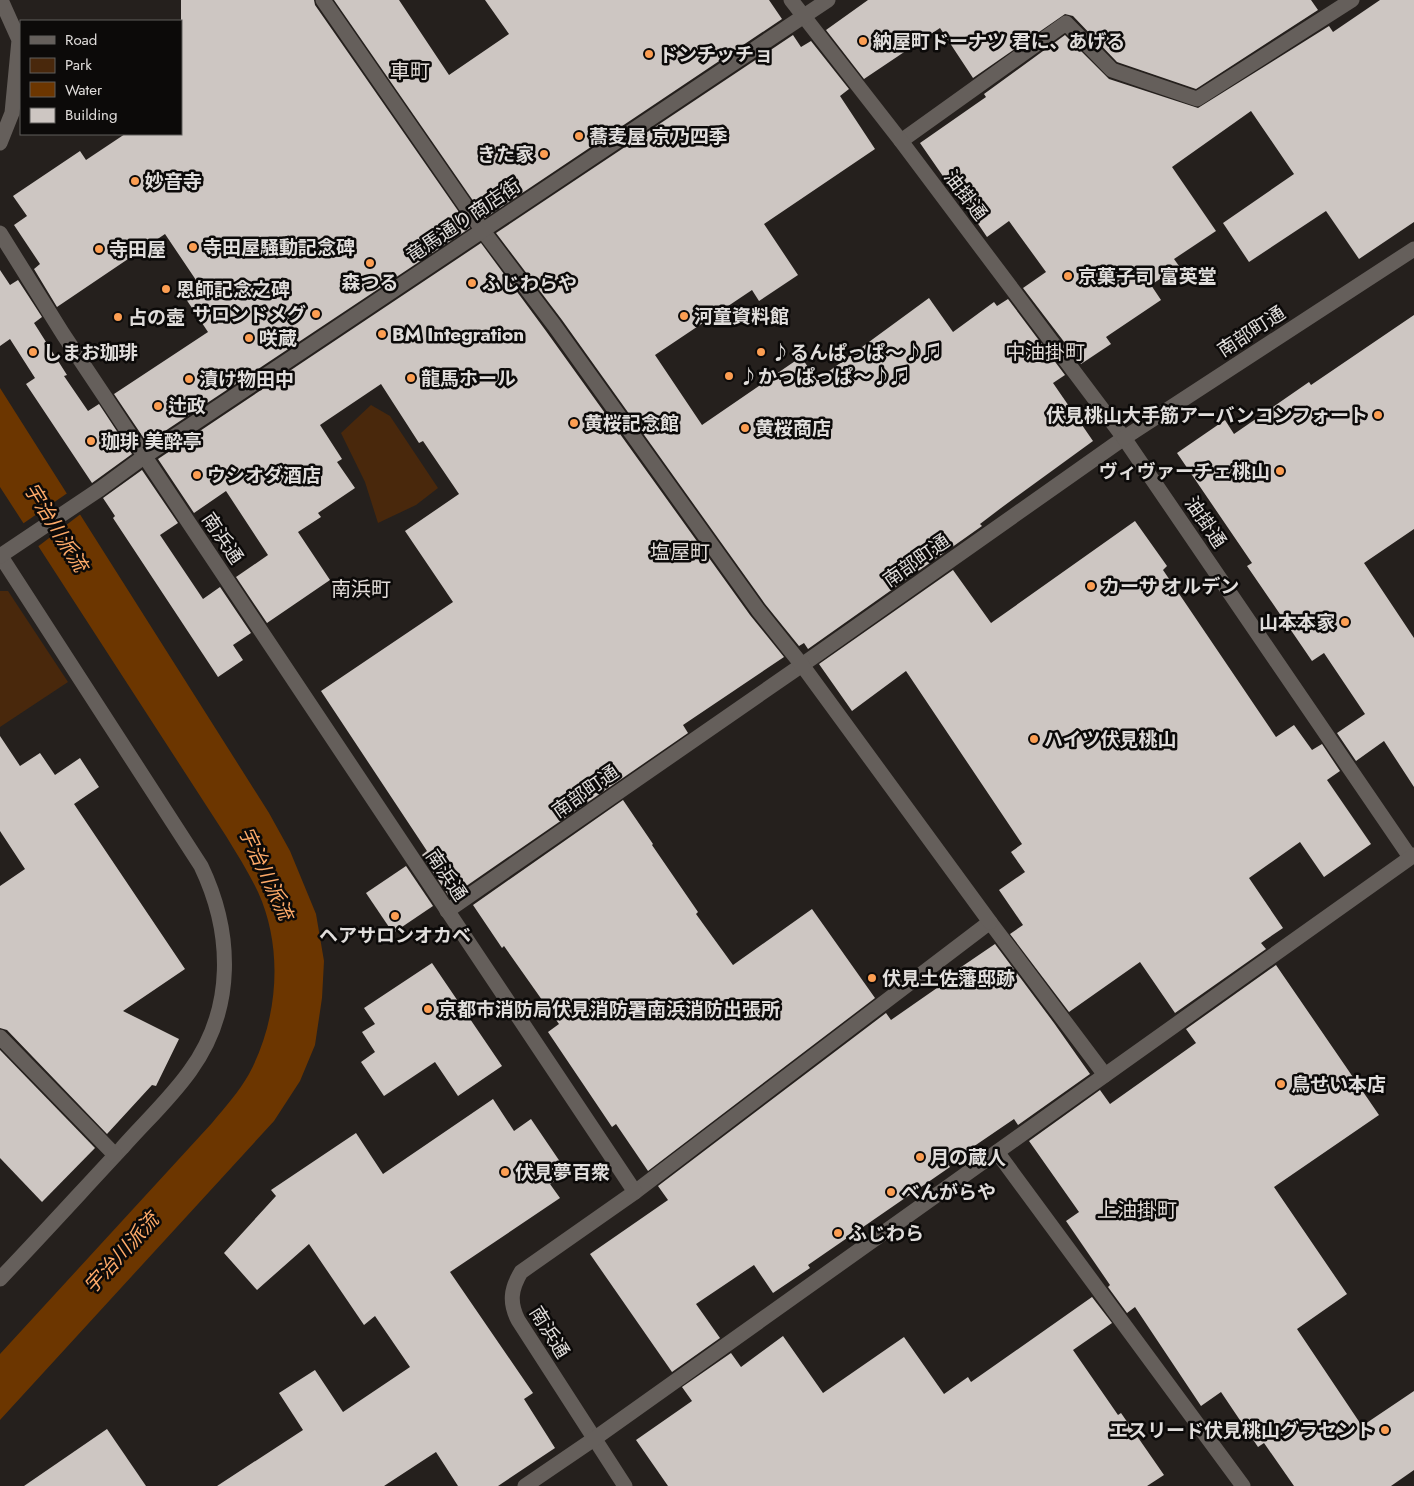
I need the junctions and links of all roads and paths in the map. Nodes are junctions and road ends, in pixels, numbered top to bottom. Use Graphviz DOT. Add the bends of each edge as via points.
graph roads {
  1 [pos="0,0"];
  2 [pos="323,0"];
  3 [pos="791,0"];
  4 [pos="828,0"];
  5 [pos="1352,0"];
  6 [pos="803,16"];
  7 [pos="901,141"];
  8 [pos="0,143"];
  9 [pos="483,231"];
  10 [pos="0,233"];
  11 [pos="1414,249"];
  12 [pos="1124,438"];
  13 [pos="145,456"];
  14 [pos="3,554"];
  15 [pos="802,665"];
  16 [pos="1412,856"];
  17 [pos="447,911"];
  18 [pos="990,922"];
  19 [pos="0,1037"];
  20 [pos="1106,1075"];
  21 [pos="997,1152"];
  22 [pos="115,1156"];
  23 [pos="635,1192"];
  24 [pos="0,1279"];
  25 [pos="594,1439"];
  26 [pos="525,1486"];
  27 [pos="625,1486"];
  28 [pos="1243,1486"];
  1 -- 8 [label="street" via="19,40 12,113"];
  2 -- 9 [label="street"];
  3 -- 6 [label="street, 油掛通"];
  4 -- 6 [label="street, 竜馬通り商店街"];
  5 -- 7 [label="street" via="1197,99 1112,70 1066,23"];
  6 -- 7 [label="street, 油掛通"];
  6 -- 9 [label="street, 竜馬通り商店街"];
  7 -- 12 [label="street, 油掛通"];
  9 -- 13 [label="street, 竜馬通り商店街"];
  9 -- 15 [label="street" via="554,324 758,610"];
  10 -- 13 [label="street, 南浜通"];
  11 -- 12 [label="street, 南部町通"];
  12 -- 15 [label="street, 南部町通"];
  12 -- 16 [label="street, 油掛通"];
  13 -- 14 [label="street, 竜馬通り商店街"];
  13 -- 17 [label="street, 南浜通"];
  14 -- 22 [label="street" via="192,851 209,882 220,917 225,952 223,988 208,1040 190,1071"];
  15 -- 17 [label="street, 南部町通"];
  15 -- 18 [label="street"];
  16 -- 20 [label="street"];
  17 -- 23 [label="street, 南浜通"];
  18 -- 20 [label="street"];
  18 -- 23 [label="street"];
  19 -- 22 [label="street"];
  20 -- 21 [label="street"];
  21 -- 25 [label="street"];
  21 -- 28 [label="street"];
  22 -- 24 [label="street"];
  23 -- 25 [label="street, 南浜通" via="521,1272 512,1290 518,1320"];
  25 -- 26 [label="street"];
  25 -- 27 [label="street, 南浜通"];
}
